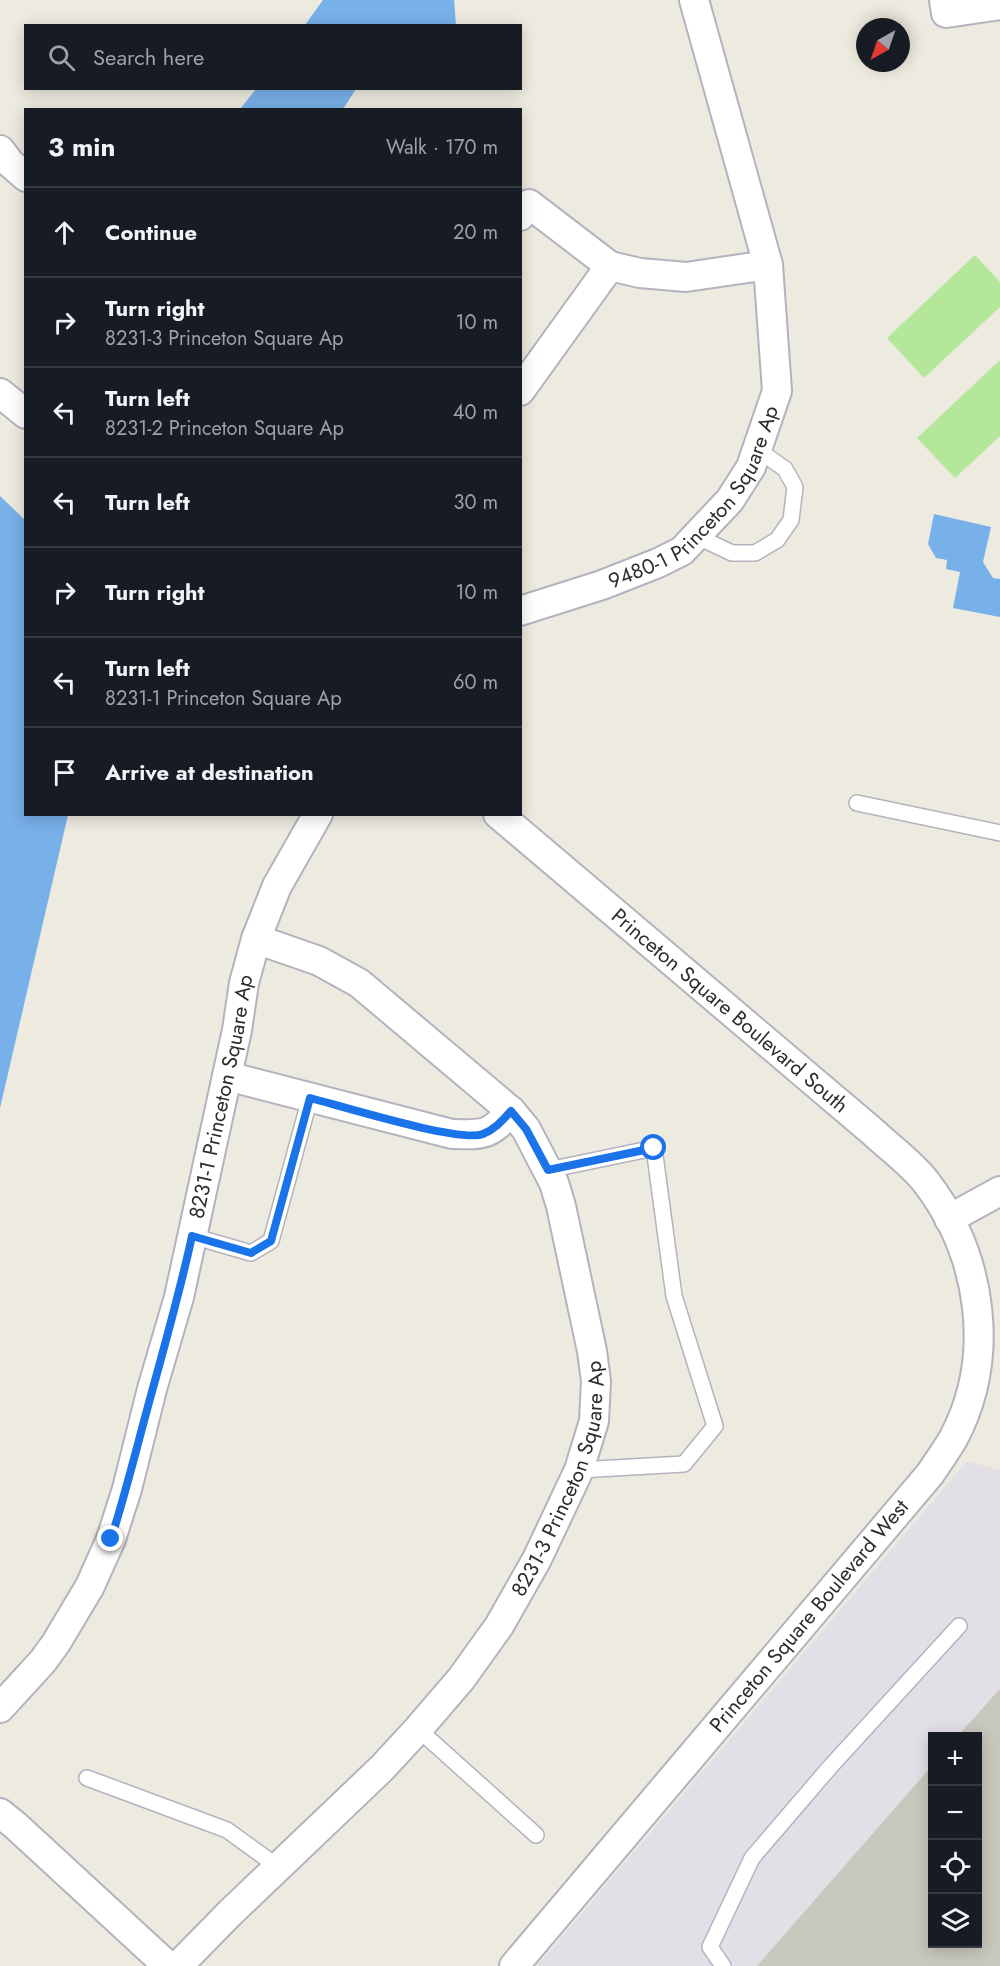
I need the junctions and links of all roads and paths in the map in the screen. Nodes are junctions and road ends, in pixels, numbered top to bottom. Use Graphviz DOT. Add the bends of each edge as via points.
graph roads {
  1 [pos="694,0"];
  2 [pos="944,0"];
  3 [pos="1000,5"];
  4 [pos="0,150"];
  5 [pos="24,175"];
  6 [pos="522,213"];
  7 [pos="768,265"];
  8 [pos="610,266"];
  9 [pos="522,388"];
  10 [pos="0,393"];
  11 [pos="24,412"];
  12 [pos="758,450"];
  13 [pos="696,537"];
  14 [pos="522,610"];
  15 [pos="857,804"];
  16 [pos="317,816"];
  17 [pos="500,816"];
  18 [pos="1000,833"];
  19 [pos="256,939"];
  20 [pos="227,1076"];
  21 [pos="310,1098"];
  22 [pos="511,1111"];
  23 [pos="548,1170"];
  24 [pos="1000,1191"];
  25 [pos="950,1219"];
  26 [pos="192,1236"];
  27 [pos="579,1470"];
  28 [pos="959,1626"];
  29 [pos="0,1708"];
  30 [pos="418,1729"];
  31 [pos="87,1778"];
  32 [pos="0,1814"];
  33 [pos="536,1835"];
  34 [pos="278,1867"];
  35 [pos="168,1966"];
  36 [pos="178,1966"];
  37 [pos="514,1966"];
  38 [pos="723,1966"];
  1 -- 7 [label="street, 9480-1 Princeton Square Ap"];
  2 -- 3 [label="street" via="946,13"];
  4 -- 5 [label="street"];
  6 -- 8 [label="street" via="529,204"];
  7 -- 8 [label="street" via="686,277"];
  7 -- 12 [label="street, 9480-1 Princeton Square Ap" via="777,391"];
  8 -- 9 [label="street"];
  10 -- 11 [label="street"];
  12 -- 13 [label="street, 9480-1 Princeton Square Ap" via="730,500"];
  12 -- 13 [label="lane" via="785,470 795,487 791,520 782,533 755,553 732,553"];
  13 -- 14 [label="street, 9480-1 Princeton Square Ap" via="658,563"];
  15 -- 18 [label="lane"];
  16 -- 19 [label="street, 8231-1 Princeton Square Ap" via="277,886"];
  17 -- 25 [label="street, Princeton Square Boulevard South" via="873,1132 926,1181"];
  19 -- 20 [label="street, 8231-1 Princeton Square Ap"];
  19 -- 22 [label="street, 8231-3 Princeton Square Ap" via="319,961 359,983"];
  20 -- 21 [label="street"];
  20 -- 26 [label="street, 8231-1 Princeton Square Ap"];
  21 -- 22 [label="street" via="452,1134 480,1135 497,1127"];
  21 -- 26 [label="lane" via="271,1241 251,1253"];
  22 -- 23 [label="street, 8231-3 Princeton Square Ap" via="526,1129"];
  23 -- 27 [label="street, 8231-3 Princeton Square Ap" via="561,1206 596,1381 594,1421"];
  23 -- 27 [label="lane" via="654,1148 674,1296 715,1426 684,1464"];
  24 -- 25 [label="street"];
  25 -- 37 [label="street, Princeton Square Boulevard West" via="968,1261 980,1342 974,1378 953,1439 930,1474"];
  26 -- 29 [label="street, 8231-1 Princeton Square Ap" via="179,1297 111,1539 90,1586 56,1643"];
  27 -- 30 [label="street, 8231-3 Princeton Square Ap" via="499,1626"];
  28 -- 38 [label="lane" via="752,1858 710,1947"];
  30 -- 33 [label="lane"];
  30 -- 34 [label="street, 8231-3 Princeton Square Ap"];
  31 -- 34 [label="lane" via="227,1830"];
  32 -- 35 [label="street"];
  34 -- 36 [label="street, 8231-3 Princeton Square Ap"];
}
